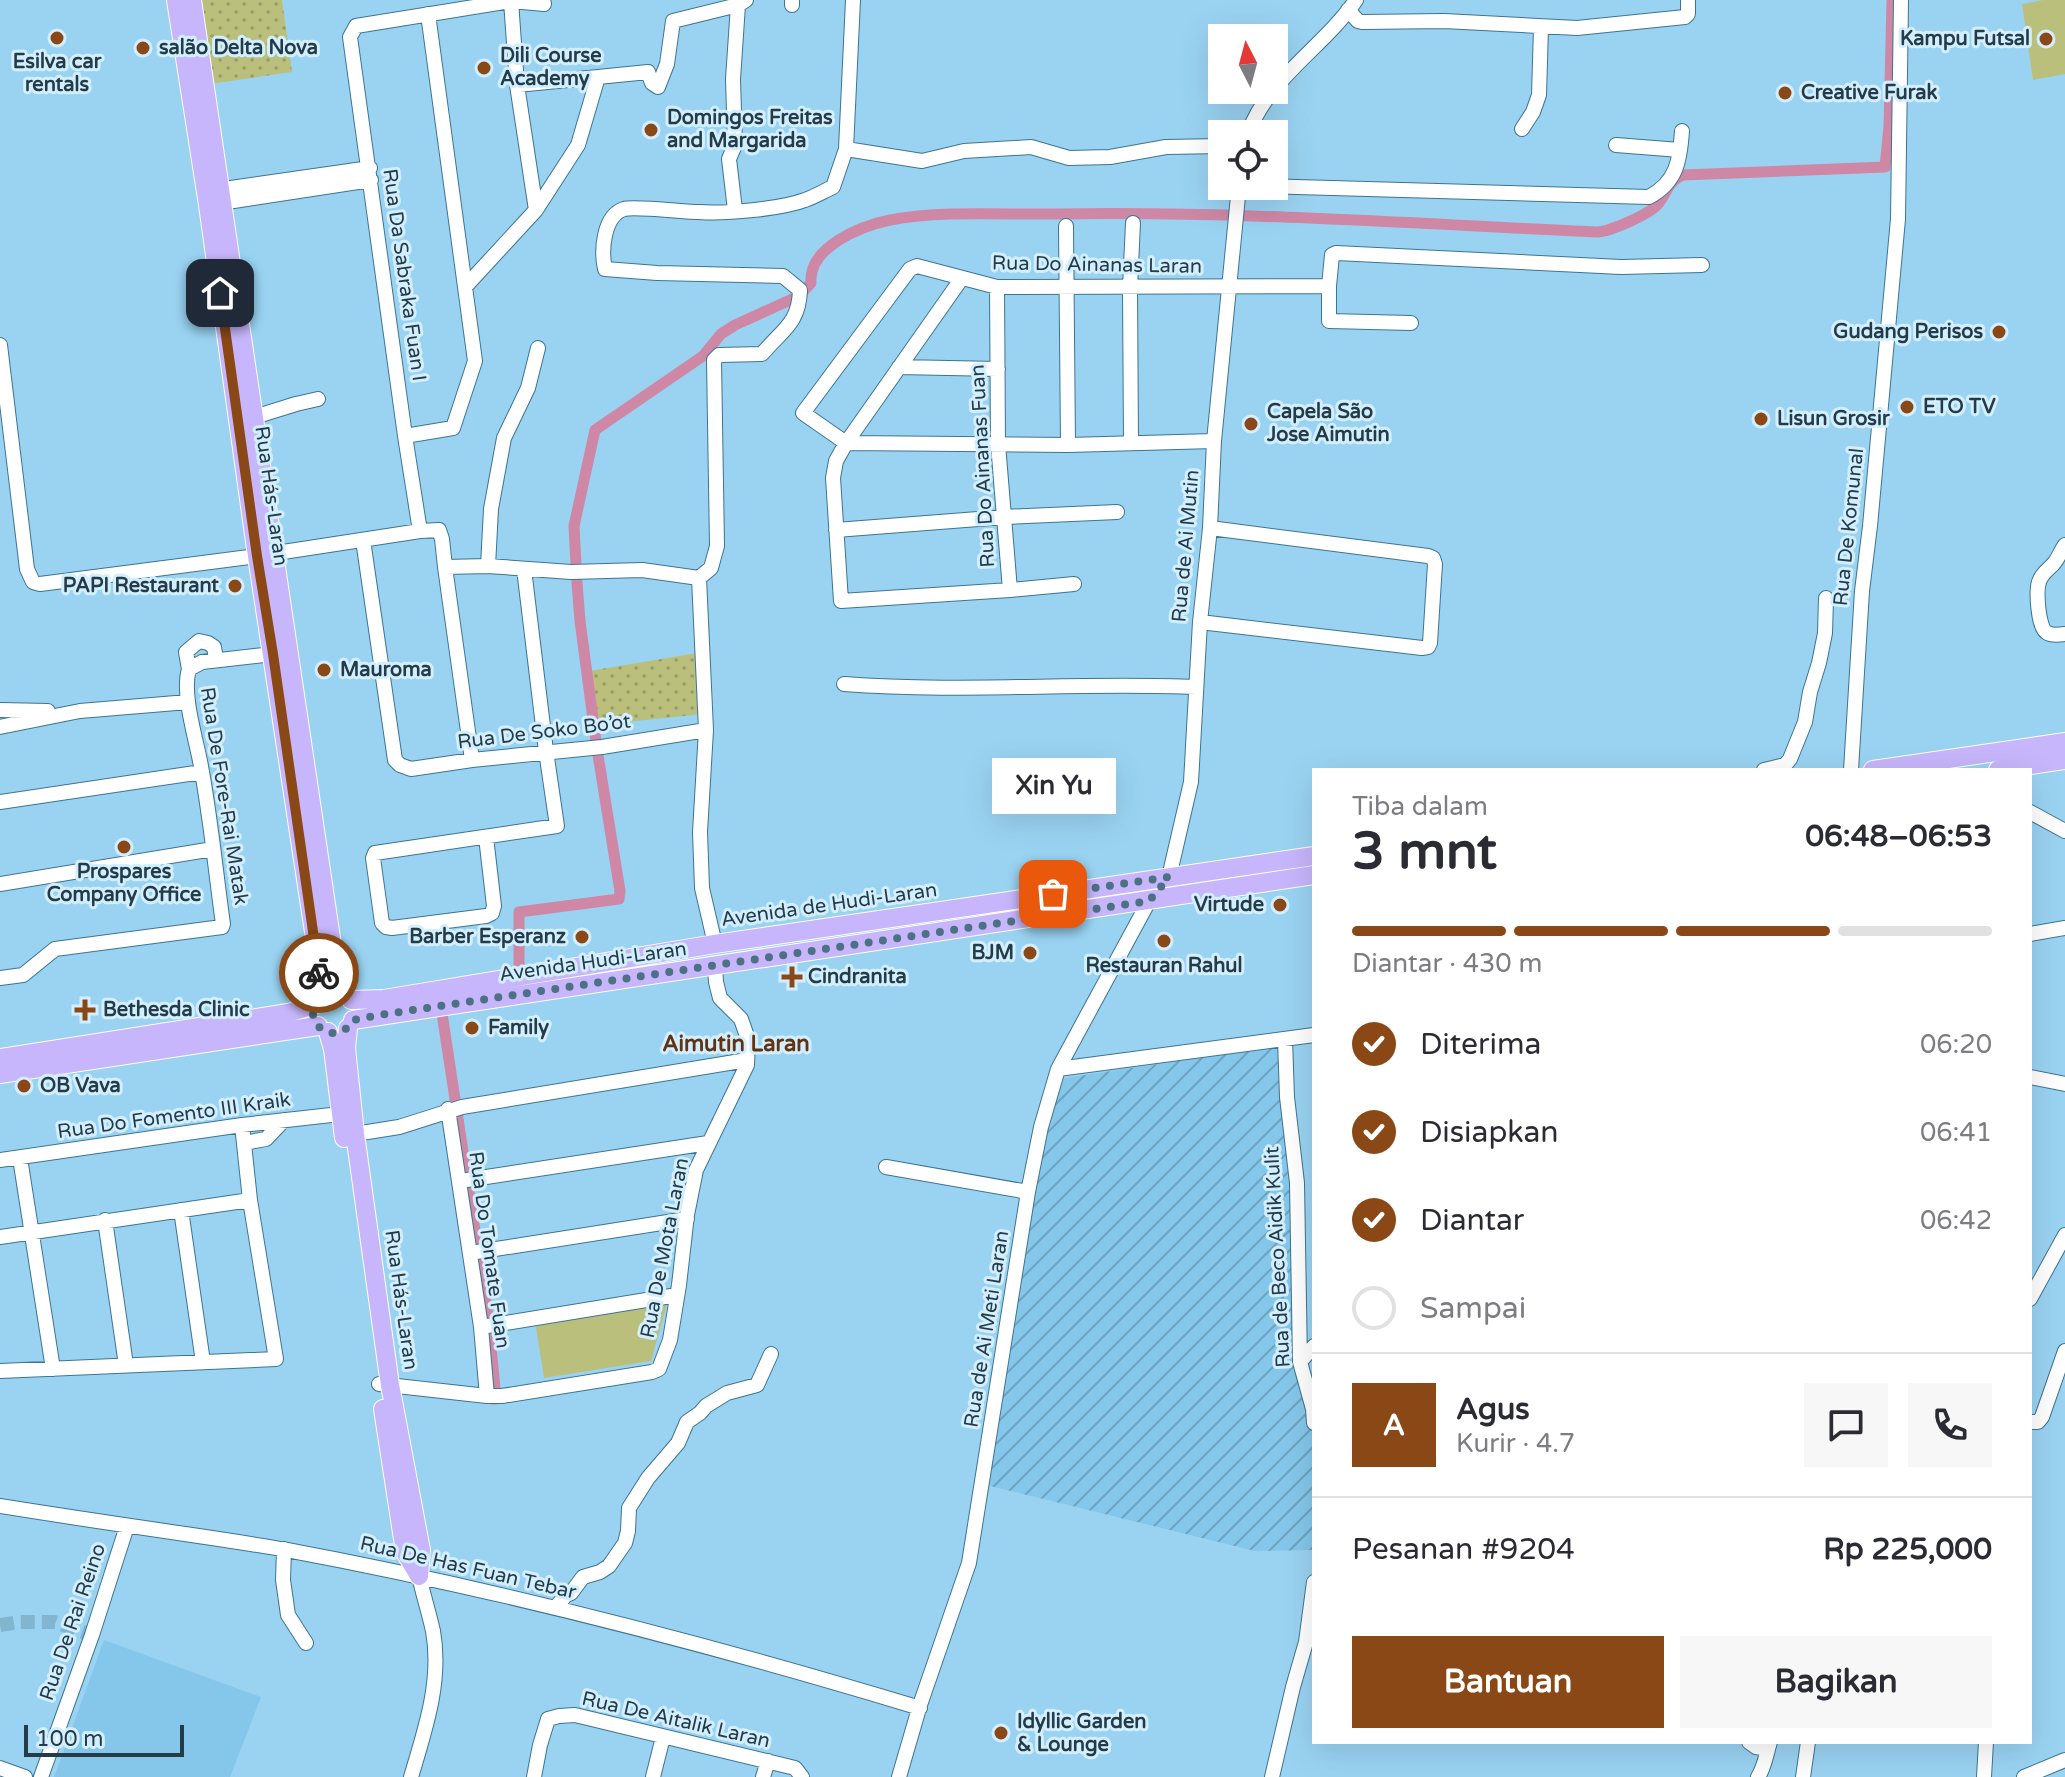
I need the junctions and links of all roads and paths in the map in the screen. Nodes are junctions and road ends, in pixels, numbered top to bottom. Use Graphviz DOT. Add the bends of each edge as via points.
graph roads {
  1 [pos="176,0"];
  2 [pos="192,0"];
  3 [pos="543,0"];
  4 [pos="853,0"];
  5 [pos="1688,0"];
  6 [pos="1901,0"];
  7 [pos="511,1"];
  8 [pos="742,3"];
  9 [pos="1352,5"];
  10 [pos="428,14"];
  11 [pos="1541,27"];
  12 [pos="598,77"];
  13 [pos="517,85"];
  14 [pos="1253,120"];
  15 [pos="1522,129"];
  16 [pos="1682,131"];
  17 [pos="1616,145"];
  18 [pos="1208,146"];
  19 [pos="846,149"];
  20 [pos="1680,150"];
  21 [pos="370,174"];
  22 [pos="1288,187"];
  23 [pos="214,197"];
  24 [pos="1238,200"];
  25 [pos="536,210"];
  26 [pos="735,210"];
  27 [pos="1133,223"];
  28 [pos="1066,226"];
  29 [pos="1702,265"];
  30 [pos="962,278"];
  31 [pos="1329,286"];
  32 [pos="465,287"];
  33 [pos="997,287"];
  34 [pos="1066,287"];
  35 [pos="1230,287"];
  36 [pos="1130,288"];
  37 [pos="1411,323"];
  38 [pos="0,345"];
  39 [pos="538,348"];
  40 [pos="899,367"];
  41 [pos="998,369"];
  42 [pos="318,399"];
  43 [pos="254,417"];
  44 [pos="405,436"];
  45 [pos="1214,441"];
  46 [pos="846,443"];
  47 [pos="1131,443"];
  48 [pos="998,444"];
  49 [pos="1068,445"];
  50 [pos="1117,512"];
  51 [pos="1004,517"];
  52 [pos="1210,528"];
  53 [pos="836,530"];
  54 [pos="420,531"];
  55 [pos="363,540"];
  56 [pos="2065,545"];
  57 [pos="265,554"];
  58 [pos="2059,564"];
  59 [pos="488,566"];
  60 [pos="445,567"];
  61 [pos="524,569"];
  62 [pos="699,578"];
  63 [pos="1074,584"];
  64 [pos="1010,590"];
  65 [pos="1826,598"];
  66 [pos="1200,622"];
  67 [pos="2065,634"];
  68 [pos="279,662"];
  69 [pos="844,684"];
  70 [pos="1196,687"];
  71 [pos="188,702"];
  72 [pos="0,710"];
  73 [pos="80,711"];
  74 [pos="0,727"];
  75 [pos="706,730"];
  76 [pos="2065,742"];
  77 [pos="546,751"];
  78 [pos="472,760"];
  79 [pos="2065,760"];
  80 [pos="1772,768"];
  81 [pos="1851,768"];
  82 [pos="1887,768"];
  83 [pos="2011,768"];
  84 [pos="202,772"];
  85 [pos="0,802"];
  86 [pos="2032,813"];
  87 [pos="2065,831"];
  88 [pos="486,837"];
  89 [pos="213,849"];
  90 [pos="1312,856"];
  91 [pos="1312,875"];
  92 [pos="1169,877"];
  93 [pos="0,884"];
  94 [pos="1149,901"];
  95 [pos="2065,928"];
  96 [pos="2032,934"];
  97 [pos="715,944"];
  98 [pos="715,967"];
  99 [pos="0,978"];
  100 [pos="348,998"];
  101 [pos="316,1002"];
  102 [pos="350,1024"];
  103 [pos="323,1029"];
  104 [pos="1312,1035"];
  105 [pos="1285,1039"];
  106 [pos="0,1058"];
  107 [pos="747,1060"];
  108 [pos="1058,1069"];
  109 [pos="2032,1077"];
  110 [pos="2065,1084"];
  111 [pos="455,1108"];
  112 [pos="347,1113"];
  113 [pos="284,1120"];
  114 [pos="242,1125"];
  115 [pos="355,1134"];
  116 [pos="244,1143"];
  117 [pos="708,1143"];
  118 [pos="20,1158"];
  119 [pos="0,1160"];
  120 [pos="886,1167"];
  121 [pos="467,1179"];
  122 [pos="1028,1192"];
  123 [pos="250,1200"];
  124 [pos="181,1210"];
  125 [pos="687,1219"];
  126 [pos="105,1220"];
  127 [pos="31,1232"];
  128 [pos="2065,1235"];
  129 [pos="0,1237"];
  130 [pos="476,1252"];
  131 [pos="677,1295"];
  132 [pos="2032,1295"];
  133 [pos="488,1326"];
  134 [pos="1312,1348"];
  135 [pos="2065,1351"];
  136 [pos="771,1354"];
  137 [pos="203,1362"];
  138 [pos="1300,1362"];
  139 [pos="126,1365"];
  140 [pos="53,1369"];
  141 [pos="0,1371"];
  142 [pos="385,1384"];
  143 [pos="494,1396"];
  144 [pos="1312,1405"];
  145 [pos="2032,1422"];
  146 [pos="0,1506"];
  147 [pos="127,1526"];
  148 [pos="284,1549"];
  149 [pos="419,1576"];
  150 [pos="1312,1597"];
  151 [pos="556,1607"];
  152 [pos="306,1643"];
  153 [pos="920,1708"];
  154 [pos="663,1737"];
  155 [pos="1808,1744"];
  156 [pos="1986,1744"];
  157 [pos="1769,1745"];
  158 [pos="2065,1760"];
  159 [pos="768,1761"];
  160 [pos="0,1768"];
  161 [pos="25,1777"];
  162 [pos="41,1777"];
  163 [pos="411,1777"];
  164 [pos="534,1777"];
  165 [pos="653,1777"];
  166 [pos="763,1777"];
  167 [pos="802,1777"];
  168 [pos="899,1777"];
  169 [pos="1272,1777"];
  170 [pos="1758,1777"];
  171 [pos="1803,1777"];
  172 [pos="1984,1777"];
  173 [pos="2024,1777"];
  1 -- 23 [label="main road, Rua Hás-Laran"];
  2 -- 23 [label="main road, Rua Hás-Laran"];
  3 -- 7 [label="street" via="544,4"];
  4 -- 19 [label="street"];
  5 -- 11 [label="street" via="1685,17"];
  6 -- 81 [label="street, Rua De Komunal" via="1898,219 1862,591"];
  7 -- 10 [label="street"];
  7 -- 13 [label="street"];
  8 -- 12 [label="street" via="673,21 658,87 648,72"];
  8 -- 26 [label="street" via="733,79 735,145 729,159"];
  9 -- 11 [label="street" via="1362,22"];
  9 -- 14 [label="street"];
  10 -- 21 [label="street, Rua Da Sabraka Fuan I" via="356,26 350,37"];
  10 -- 32 [label="street"];
  11 -- 15 [label="street" via="1539,95"];
  12 -- 13 [label="street"];
  12 -- 25 [label="street" via="578,145"];
  13 -- 25 [label="street"];
  16 -- 20 [label="street"];
  17 -- 20 [label="street"];
  18 -- 19 [label="street" via="1069,158 1031,147 964,151 922,161"];
  19 -- 26 [label="street" via="833,187 803,201"];
  20 -- 22 [label="street" via="1669,180 1649,197"];
  21 -- 23 [label="street"];
  21 -- 44 [label="street, Rua Da Sabraka Fuan I"];
  23 -- 43 [label="main road, Rua Hás-Laran"];
  23 -- 57 [label="main road, Rua Hás-Laran"];
  24 -- 35 [label="street, Rua de Ai Mutin"];
  25 -- 32 [label="street"];
  26 -- 62 [label="street" via="626,208 608,224 603,258 605,269 783,276 800,296 795,319 762,354 719,355 714,360 717,546 711,568"];
  27 -- 36 [label="street"];
  28 -- 34 [label="street"];
  29 -- 31 [label="street" via="1621,267 1333,253"];
  30 -- 33 [label="street, Rua Do Ainanas Laran"];
  30 -- 40 [label="street, Rua Do Ainanas Fuan"];
  30 -- 46 [label="street, Rua Do Ainanas Laran" via="917,266 910,269 803,413"];
  31 -- 35 [label="street, Rua Do Ainanas Laran"];
  31 -- 37 [label="street" via="1329,321"];
  32 -- 44 [label="street" via="475,361 453,428"];
  33 -- 34 [label="street, Rua Do Ainanas Laran"];
  33 -- 41 [label="street, Rua Do Ainanas Fuan"];
  34 -- 36 [label="street, Rua Do Ainanas Laran"];
  34 -- 49 [label="street"];
  35 -- 36 [label="street, Rua Do Ainanas Laran"];
  35 -- 45 [label="street, Rua de Ai Mutin"];
  36 -- 47 [label="street"];
  38 -- 57 [label="street" via="27,569 33,582 51,584"];
  39 -- 59 [label="street" via="528,388 504,438 491,509"];
  40 -- 41 [label="street"];
  40 -- 46 [label="street, Rua Do Ainanas Fuan"];
  41 -- 48 [label="street, Rua Do Ainanas Fuan"];
  42 -- 43 [label="street"];
  43 -- 57 [label="main road, Rua Hás-Laran"];
  44 -- 54 [label="street, Rua Da Sabraka Fuan I"];
  45 -- 47 [label="street"];
  45 -- 52 [label="street, Rua de Ai Mutin"];
  46 -- 48 [label="street"];
  46 -- 53 [label="street, Rua Do Ainanas Fuan" via="833,478"];
  47 -- 49 [label="street"];
  48 -- 49 [label="street"];
  48 -- 51 [label="street, Rua Do Ainanas Fuan"];
  50 -- 51 [label="street"];
  51 -- 53 [label="street"];
  51 -- 64 [label="street, Rua Do Ainanas Fuan"];
  52 -- 66 [label="street, Rua de Ai Mutin"];
  52 -- 66 [label="street" via="1433,558 1430,643 1422,648"];
  53 -- 64 [label="street, Rua Do Ainanas Fuan" via="841,601"];
  54 -- 55 [label="street"];
  54 -- 60 [label="street" via="439,530"];
  55 -- 57 [label="street"];
  55 -- 78 [label="street, Rua De Soko Bo’ot" via="395,760 411,769"];
  56 -- 58 [label="street"];
  57 -- 68 [label="main road, Rua Hás-Laran"];
  58 -- 67 [label="street" via="2039,581 2038,604 2047,633"];
  59 -- 60 [label="street"];
  59 -- 61 [label="street"];
  60 -- 78 [label="street"];
  61 -- 62 [label="street" via="642,570"];
  61 -- 77 [label="street"];
  62 -- 75 [label="street"];
  63 -- 64 [label="street"];
  65 -- 80 [label="street" via="1825,633 1805,722 1790,759"];
  66 -- 70 [label="street, Rua de Ai Mutin"];
  68 -- 71 [label="street, Rua De Fore-Rai Matak" via="202,662 189,669"];
  68 -- 100 [label="main road, Rua Hás-Laran" via="335,965"];
  68 -- 101 [label="main road, Rua Hás-Laran" via="319,965"];
  69 -- 70 [label="street" via="928,689"];
  70 -- 92 [label="street, Rua de Ai Mutin" via="1191,782"];
  71 -- 73 [label="street"];
  71 -- 84 [label="street, Rua De Fore-Rai Matak"];
  72 -- 73 [label="street"];
  73 -- 74 [label="street"];
  75 -- 77 [label="street, Rua De Soko Bo’ot"];
  75 -- 97 [label="street" via="702,888"];
  76 -- 82 [label="main road"];
  77 -- 78 [label="street, Rua De Soko Bo’ot"];
  77 -- 88 [label="street" via="557,826"];
  79 -- 83 [label="main road"];
  84 -- 85 [label="street"];
  84 -- 89 [label="street, Rua De Fore-Rai Matak"];
  86 -- 87 [label="street"];
  88 -- 88 [label="street" via="375,853 382,923 392,928 492,913"];
  89 -- 93 [label="street"];
  89 -- 99 [label="street, Rua De Fore-Rai Matak" via="223,924 219,929 55,949 23,975"];
  90 -- 92 [label="main road, Avenida de Hudi-Laran"];
  91 -- 94 [label="main road, Avenida Hudi-Laran"];
  92 -- 94 [label="street, Rua de Ai Mutin"];
  92 -- 97 [label="main road, Avenida de Hudi-Laran"];
  94 -- 98 [label="main road, Avenida Hudi-Laran"];
  94 -- 108 [label="street, Rua de Ai Meti Laran"];
  95 -- 96 [label="street"];
  97 -- 100 [label="main road, Avenida de Hudi-Laran" via="384,999"];
  98 -- 102 [label="main road, Avenida Hudi-Laran"];
  98 -- 107 [label="street" via="720,998 741,1019 748,1039"];
  100 -- 101 [label="main road" via="331,992"];
  100 -- 102 [label="main road" via="354,1006"];
  101 -- 103 [label="main road" via="313,1017"];
  101 -- 106 [label="main road" via="288,1013"];
  102 -- 103 [label="main road" via="335,1033"];
  102 -- 112 [label="main road, Rua Hás-Laran"];
  103 -- 106 [label="main road"];
  103 -- 112 [label="main road, Rua Hás-Laran" via="333,1049"];
  104 -- 105 [label="street"];
  105 -- 108 [label="street"];
  105 -- 138 [label="street, Rua de Beco Aidik Kulit" via="1297,1183"];
  107 -- 111 [label="street"];
  107 -- 117 [label="street, Rua De Mota Laran"];
  108 -- 122 [label="street, Rua de Ai Meti Laran"];
  109 -- 110 [label="street"];
  111 -- 115 [label="street" via="399,1127"];
  111 -- 121 [label="street, Rua Do Tomate Fuan"];
  112 -- 113 [label="street, Rua Do Fomento III Kraik"];
  112 -- 115 [label="main road, Rua Hás-Laran"];
  112 -- 142 [label="main road, Rua Hás-Laran"];
  113 -- 114 [label="street, Rua Do Fomento III Kraik"];
  113 -- 116 [label="street" via="266,1139"];
  114 -- 116 [label="street"];
  114 -- 118 [label="street, Rua Do Fomento III Kraik"];
  115 -- 142 [label="main road, Rua Hás-Laran"];
  116 -- 123 [label="street"];
  117 -- 121 [label="street"];
  117 -- 125 [label="street, Rua De Mota Laran" via="696,1170"];
  118 -- 119 [label="street, Rua Do Fomento III Kraik"];
  118 -- 127 [label="street"];
  120 -- 122 [label="street"];
  121 -- 130 [label="street, Rua Do Tomate Fuan"];
  122 -- 153 [label="street, Rua de Ai Meti Laran" via="969,1563"];
  123 -- 124 [label="street"];
  123 -- 137 [label="street" via="276,1359"];
  124 -- 126 [label="street"];
  124 -- 137 [label="street"];
  125 -- 130 [label="street"];
  125 -- 131 [label="street, Rua De Mota Laran"];
  126 -- 127 [label="street"];
  126 -- 139 [label="street"];
  127 -- 129 [label="street"];
  127 -- 140 [label="street"];
  128 -- 132 [label="street"];
  130 -- 133 [label="street, Rua Do Tomate Fuan"];
  131 -- 133 [label="street"];
  131 -- 143 [label="street, Rua De Mota Laran" via="659,1369"];
  133 -- 143 [label="street, Rua Do Tomate Fuan"];
  134 -- 138 [label="street"];
  135 -- 145 [label="street" via="2042,1417"];
  136 -- 151 [label="street" via="757,1385 727,1393 687,1422 678,1443 629,1508 625,1543 609,1566 583,1577"];
  137 -- 139 [label="street"];
  138 -- 144 [label="street, Rua de Beco Aidik Kulit"];
  139 -- 140 [label="street"];
  140 -- 141 [label="street"];
  142 -- 143 [label="street, Rua De Mota Laran"];
  142 -- 149 [label="main road, Rua Hás-Laran" via="405,1552"];
  146 -- 147 [label="street, Rua De Has Fuan Tebar"];
  147 -- 148 [label="street, Rua De Has Fuan Tebar"];
  147 -- 162 [label="street, Rua De Rai Reino"];
  148 -- 149 [label="street, Rua De Has Fuan Tebar"];
  148 -- 152 [label="street" via="288,1615"];
  149 -- 151 [label="street, Rua De Has Fuan Tebar"];
  149 -- 163 [label="street, Rua Hás-Laran" via="433,1633 434,1667 431,1708"];
  150 -- 169 [label="street"];
  151 -- 153 [label="street, Rua De Has Fuan Tebar"];
  153 -- 168 [label="street, Rua de Ai Meti Laran"];
  154 -- 159 [label="street, Rua De Aitalik Laran"];
  154 -- 164 [label="street, Rua De Aitalik Laran" via="575,1715 548,1719"];
  154 -- 165 [label="street"];
  155 -- 171 [label="street"];
  156 -- 172 [label="street"];
  157 -- 170 [label="street"];
  158 -- 173 [label="street"];
  159 -- 166 [label="street"];
  159 -- 167 [label="street, Rua De Aitalik Laran" via="795,1768"];
  160 -- 161 [label="street"];
}
